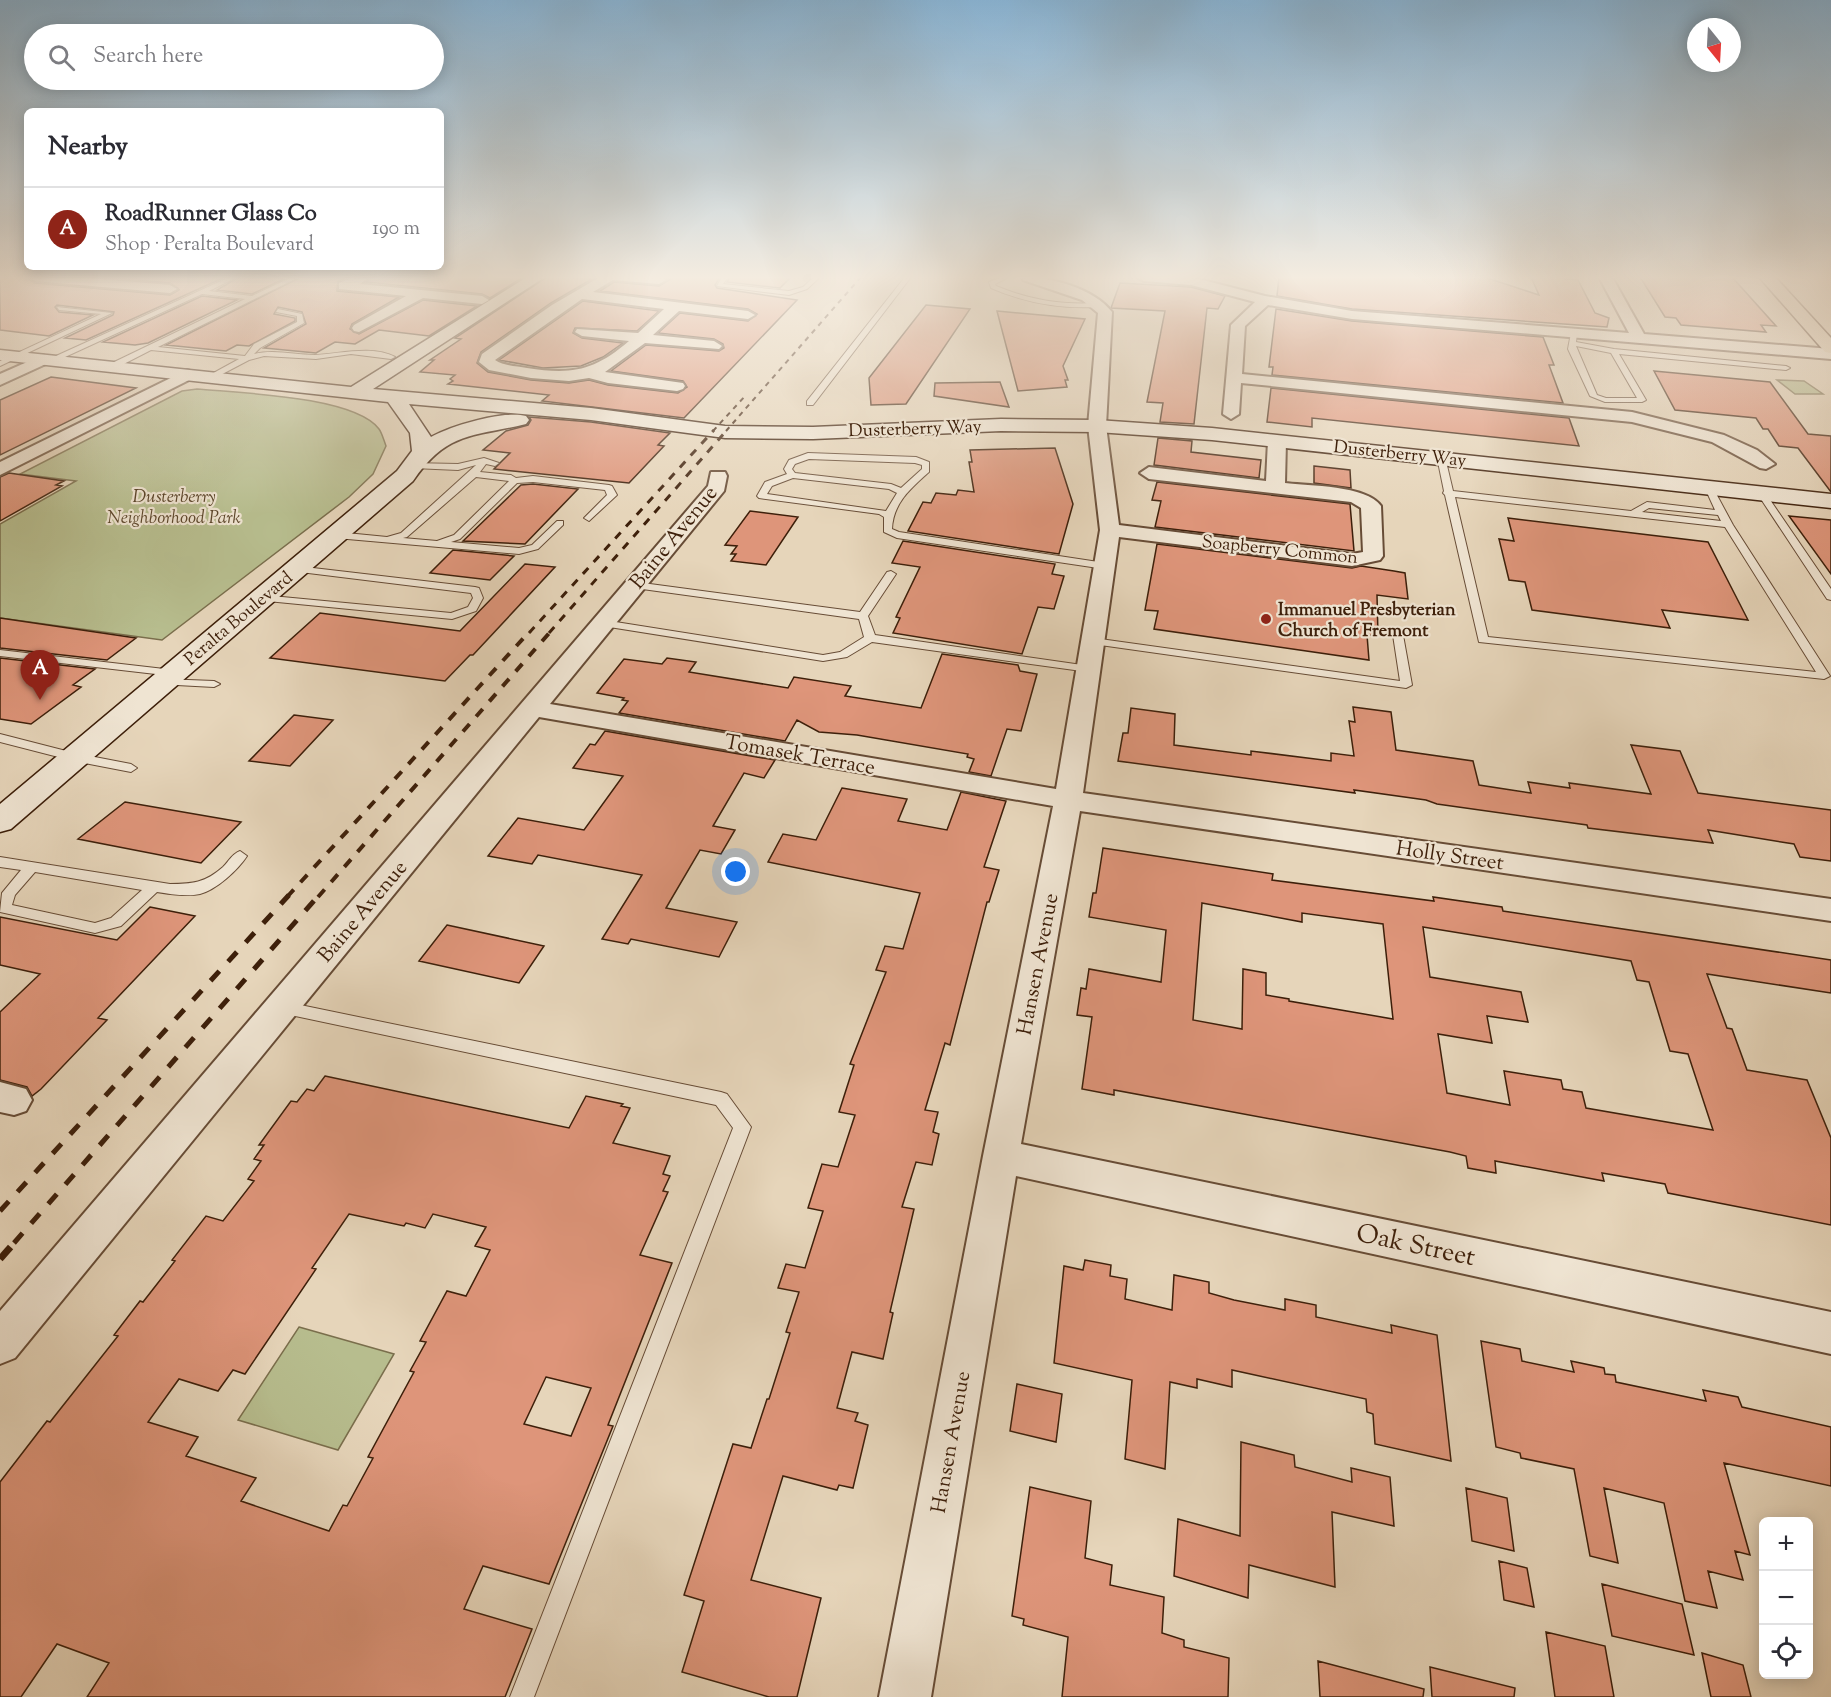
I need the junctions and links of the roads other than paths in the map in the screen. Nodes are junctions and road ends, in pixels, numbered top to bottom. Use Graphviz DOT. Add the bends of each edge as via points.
graph roads {
  1 [pos="55,356"];
  2 [pos="134,356"];
  3 [pos="230,356"];
  4 [pos="255,356"];
  5 [pos="301,356"];
  6 [pos="321,356"];
  7 [pos="369,356"];
  8 [pos="392,356"];
  9 [pos="404,356"];
  10 [pos="488,356"];
  11 [pos="618,356"];
  12 [pos="846,356"];
  13 [pos="1102,356"];
  14 [pos="1236,356"];
  15 [pos="1575,356"];
  16 [pos="1617,356"];
  17 [pos="1667,356"];
  18 [pos="247,358"];
  19 [pos="5,359"];
  20 [pos="46,360"];
  21 [pos="386,360"];
  22 [pos="111,367"];
  23 [pos="1786,368"];
  24 [pos="590,373"];
  25 [pos="187,375"];
  26 [pos="211,378"];
  27 [pos="1235,378"];
  28 [pos="0,380"];
  29 [pos="271,384"];
  30 [pos="677,386"];
  31 [pos="344,392"];
  32 [pos="394,397"];
  33 [pos="810,403"];
  34 [pos="591,414"];
  35 [pos="1231,414"];
  36 [pos="1097,426"];
  37 [pos="1277,441"];
  38 [pos="1441,457"];
  39 [pos="418,459"];
  40 [pos="484,461"];
  41 [pos="495,463"];
  42 [pos="1766,464"];
  43 [pos="0,469"];
  44 [pos="1149,473"];
  45 [pos="474,474"];
  46 [pos="792,475"];
  47 [pos="718,476"];
  48 [pos="514,481"];
  49 [pos="1275,487"];
  50 [pos="1709,488"];
  51 [pos="900,491"];
  52 [pos="1447,493"];
  53 [pos="1761,493"];
  54 [pos="1831,501"];
  55 [pos="1722,513"];
  56 [pos="1633,514"];
  57 [pos="889,516"];
  58 [pos="589,518"];
  59 [pos="560,523"];
  60 [pos="1728,525"];
  61 [pos="1110,530"];
  62 [pos="336,535"];
  63 [pos="386,539"];
  64 [pos="437,544"];
  65 [pos="1105,566"];
  66 [pos="296,569"];
  67 [pos="891,574"];
  68 [pos="635,585"];
  69 [pos="1831,597"];
  70 [pos="261,598"];
  71 [pos="862,616"];
  72 [pos="603,623"];
  73 [pos="1398,635"];
  74 [pos="870,638"];
  75 [pos="0,653"];
  76 [pos="1091,655"];
  77 [pos="167,677"];
  78 [pos="214,684"];
  79 [pos="532,708"];
  80 [pos="0,738"];
  81 [pos="74,757"];
  82 [pos="130,768"];
  83 [pos="1068,800"];
  84 [pos="0,820"];
  85 [pos="240,856"];
  86 [pos="0,862"];
  87 [pos="32,867"];
  88 [pos="154,887"];
  89 [pos="1831,910"];
  90 [pos="281,1007"];
  91 [pos="1001,1156"];
  92 [pos="1831,1333"];
  93 [pos="0,1343"];
  94 [pos="522,1697"];
  95 [pos="905,1697"];
  1 -- 20 [label="lane"];
  2 -- 22 [label="lane"];
  3 -- 18 [label="lane"];
  4 -- 18 [label="lane"];
  5 -- 6 [label="lane"];
  7 -- 21 [label="lane"];
  8 -- 21 [label="main road"];
  9 -- 31 [label="main road"];
  10 -- 24 [label="street" via="487,362 495,368 564,375"];
  11 -- 24 [label="street"];
  12 -- 33 [label="lane"];
  13 -- 36 [label="street, Hansen Avenue"];
  14 -- 27 [label="street"];
  15 -- 16 [label="lane" via="1594,396 1605,400 1642,400"];
  17 -- 23 [label="lane"];
  18 -- 26 [label="lane"];
  19 -- 20 [label="main road, Dusterberry Way"];
  20 -- 22 [label="main road, Dusterberry Way"];
  20 -- 28 [label="street"];
  21 -- 29 [label="main road" via="349,371"];
  21 -- 31 [label="main road"];
  22 -- 25 [label="main road, Dusterberry Way"];
  24 -- 30 [label="street"];
  25 -- 26 [label="main road, Dusterberry Way"];
  25 -- 43 [label="street"];
  26 -- 29 [label="main road, Dusterberry Way"];
  27 -- 35 [label="street"];
  27 -- 42 [label="street" via="1632,417 1696,429 1743,448"];
  29 -- 31 [label="main road, Dusterberry Way"];
  31 -- 32 [label="main road, Dusterberry Way"];
  32 -- 34 [label="main road, Dusterberry Way"];
  32 -- 39 [label="main road" via="420,433"];
  34 -- 36 [label="main road, Dusterberry Way" via="726,432"];
  34 -- 39 [label="main road, Peralta Boulevard" via="483,424 453,435"];
  36 -- 37 [label="main road, Dusterberry Way"];
  36 -- 61 [label="street, Hansen Avenue"];
  37 -- 38 [label="main road, Dusterberry Way"];
  37 -- 49 [label="street"];
  38 -- 50 [label="main road, Dusterberry Way"];
  38 -- 52 [label="lane"];
  39 -- 40 [label="lane" via="458,467"];
  39 -- 62 [label="main road, Peralta Boulevard" via="405,476"];
  40 -- 41 [label="lane"];
  40 -- 45 [label="lane"];
  44 -- 49 [label="street, Soapberry Common"];
  45 -- 48 [label="lane"];
  45 -- 63 [label="lane" via="404,535"];
  46 -- 51 [label="lane"];
  46 -- 51 [label="lane" via="788,469 792,462 808,456 916,460 926,464 926,470"];
  46 -- 57 [label="lane" via="768,484 762,496"];
  47 -- 68 [label="street, Baine Avenue" via="717,487"];
  48 -- 58 [label="lane" via="533,479 609,488 612,495"];
  48 -- 64 [label="lane" via="457,537"];
  49 -- 61 [label="street, Soapberry Common" via="1365,501 1371,506 1373,556 1352,560"];
  50 -- 53 [label="main road, Dusterberry Way"];
  50 -- 55 [label="lane"];
  51 -- 57 [label="lane"];
  52 -- 56 [label="lane"];
  52 -- 60 [label="lane" via="1483,640 1824,676"];
  53 -- 54 [label="main road, Dusterberry Way"];
  53 -- 69 [label="lane"];
  55 -- 56 [label="lane" via="1647,505"];
  55 -- 60 [label="lane"];
  56 -- 60 [label="lane"];
  57 -- 65 [label="lane" via="887,530 897,536"];
  59 -- 64 [label="lane" via="535,547 519,551"];
  61 -- 65 [label="street, Hansen Avenue"];
  62 -- 63 [label="lane"];
  62 -- 66 [label="main road, Peralta Boulevard"];
  63 -- 64 [label="lane"];
  65 -- 76 [label="street, Hansen Avenue"];
  66 -- 70 [label="main road, Peralta Boulevard"];
  66 -- 70 [label="lane" via="475,590 478,598 472,609 452,616"];
  67 -- 71 [label="lane"];
  68 -- 71 [label="lane"];
  68 -- 72 [label="street, Baine Avenue"];
  70 -- 77 [label="main road, Peralta Boulevard"];
  71 -- 74 [label="lane"];
  72 -- 74 [label="lane" via="823,658 843,655"];
  72 -- 79 [label="street, Baine Avenue"];
  73 -- 76 [label="lane" via="1406,685"];
  74 -- 76 [label="lane"];
  75 -- 77 [label="lane"];
  76 -- 83 [label="street, Hansen Avenue"];
  77 -- 78 [label="lane"];
  77 -- 81 [label="main road, Peralta Boulevard"];
  79 -- 83 [label="street, Tomasek Terrace"];
  79 -- 90 [label="street, Baine Avenue"];
  80 -- 81 [label="lane"];
  81 -- 82 [label="lane"];
  81 -- 84 [label="main road, Peralta Boulevard"];
  83 -- 89 [label="street, Holly Street"];
  83 -- 91 [label="street, Hansen Avenue"];
  85 -- 88 [label="lane" via="227,871 198,889"];
  86 -- 87 [label="lane"];
  87 -- 88 [label="lane"];
  87 -- 88 [label="lane" via="9,893 4,908 94,928 116,922"];
  90 -- 93 [label="street, Baine Avenue"];
  90 -- 94 [label="lane" via="721,1099 742,1127"];
  91 -- 92 [label="street, Oak Street"];
  91 -- 95 [label="street, Hansen Avenue"];
}
